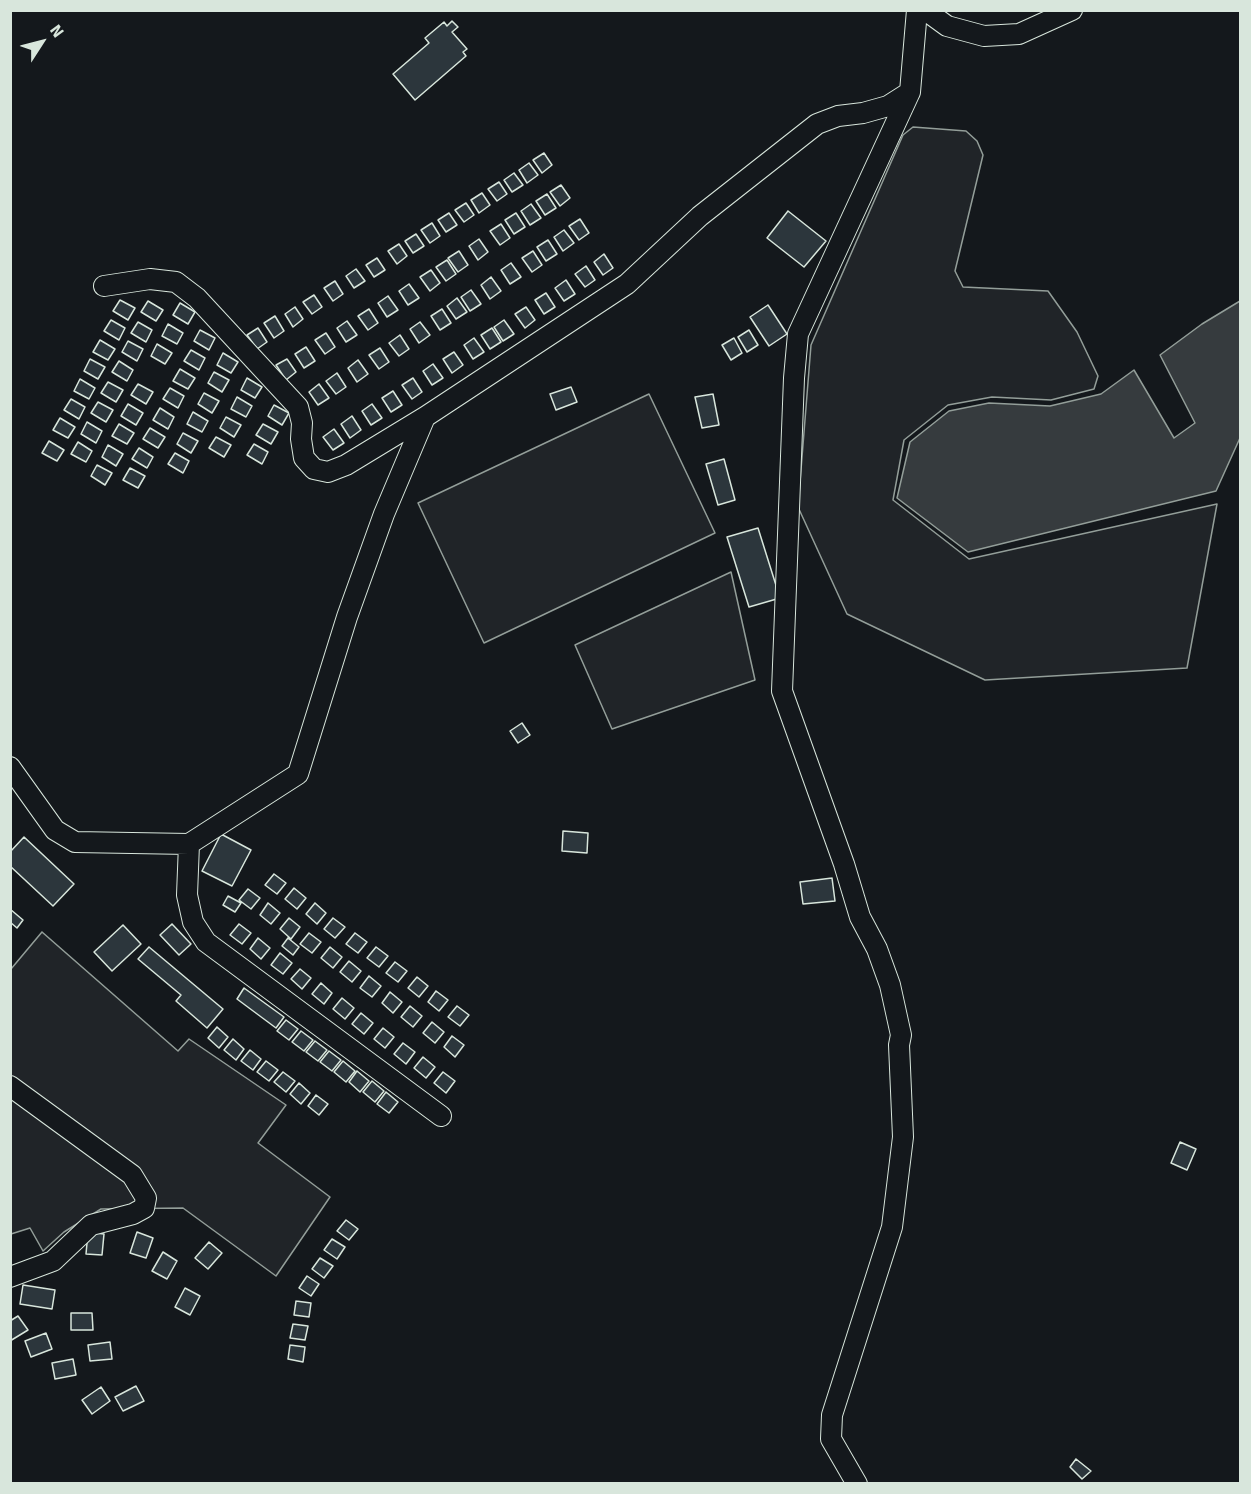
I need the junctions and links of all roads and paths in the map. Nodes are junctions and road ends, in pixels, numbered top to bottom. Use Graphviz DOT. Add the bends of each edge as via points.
graph roads {
  1 [pos="917,10"];
  2 [pos="925,10"];
  3 [pos="1072,10"];
  4 [pos="910,92"];
  5 [pos="104,286"];
  6 [pos="425,417"];
  7 [pos="10,767"];
  8 [pos="189,844"];
  9 [pos="10,1086"];
  10 [pos="441,1116"];
  11 [pos="10,1276"];
  12 [pos="857,1484"];
  1 -- 4 [label="street"];
  2 -- 3 [label="street" via="947,26 984,36 1019,34"];
  4 -- 6 [label="street" via="888,106 817,124 700,216 627,284"];
  4 -- 12 [label="street" via="798,334 782,691 860,917 890,985 901,1035 903,1137 892,1227 832,1415 831,1439"];
  5 -- 6 [label="street" via="150,279 176,282 197,298 298,407 304,458 314,469 328,472 346,465"];
  6 -- 8 [label="street" via="380,524 298,774"];
  7 -- 8 [label="street" via="55,830 75,842"];
  8 -- 10 [label="street" via="187,895 193,922 206,942"];
  9 -- 11 [label="street" via="132,1175 146,1198 144,1208 133,1214 91,1225 53,1261"];
}
